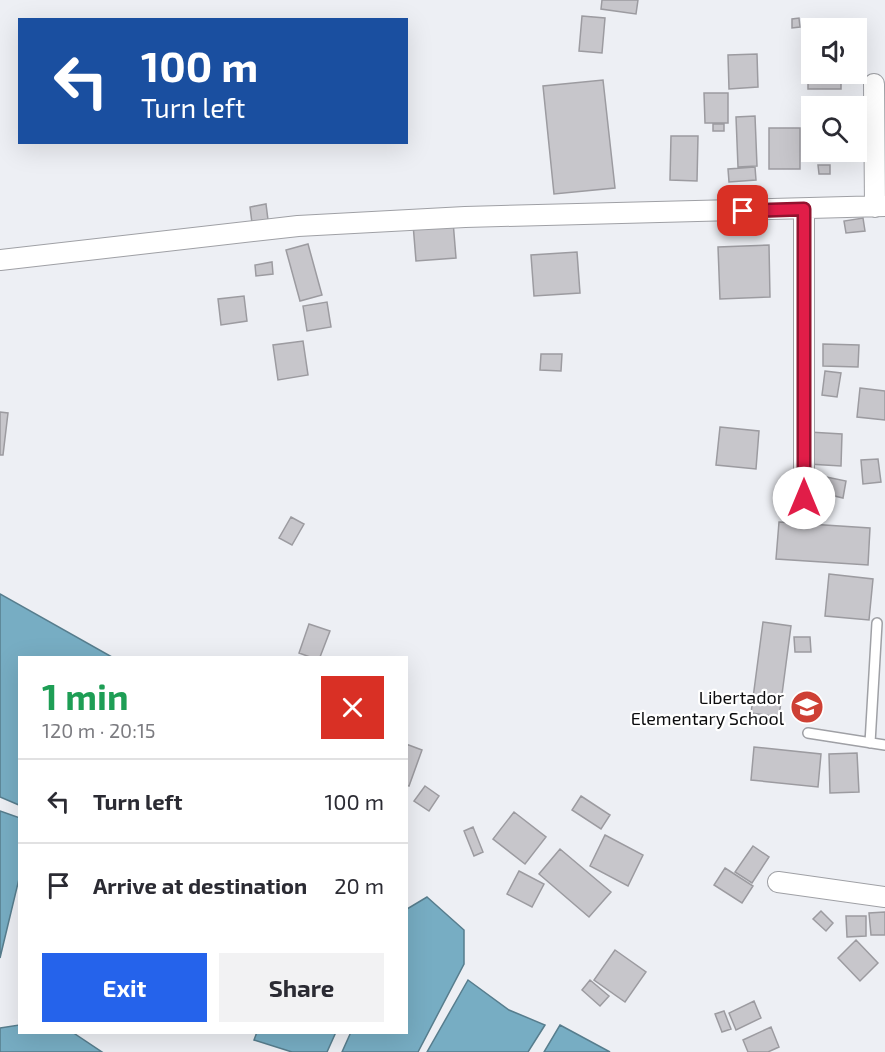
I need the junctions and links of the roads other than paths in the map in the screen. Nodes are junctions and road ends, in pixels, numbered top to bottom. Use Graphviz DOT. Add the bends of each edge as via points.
graph roads {
  1 [pos="874,84"];
  2 [pos="880,206"];
  3 [pos="804,209"];
  4 [pos="0,260"];
  5 [pos="804,498"];
  6 [pos="877,623"];
  7 [pos="808,734"];
  8 [pos="870,743"];
  9 [pos="885,745"];
  10 [pos="778,882"];
  11 [pos="885,897"];
  1 -- 2 [label="street"];
  2 -- 3 [label="street"];
  3 -- 4 [label="street" via="465,217 298,226"];
  3 -- 5 [label="street"];
  6 -- 8 [label="lane"];
  7 -- 8 [label="lane"];
  8 -- 9 [label="lane"];
  10 -- 11 [label="street"];
}
